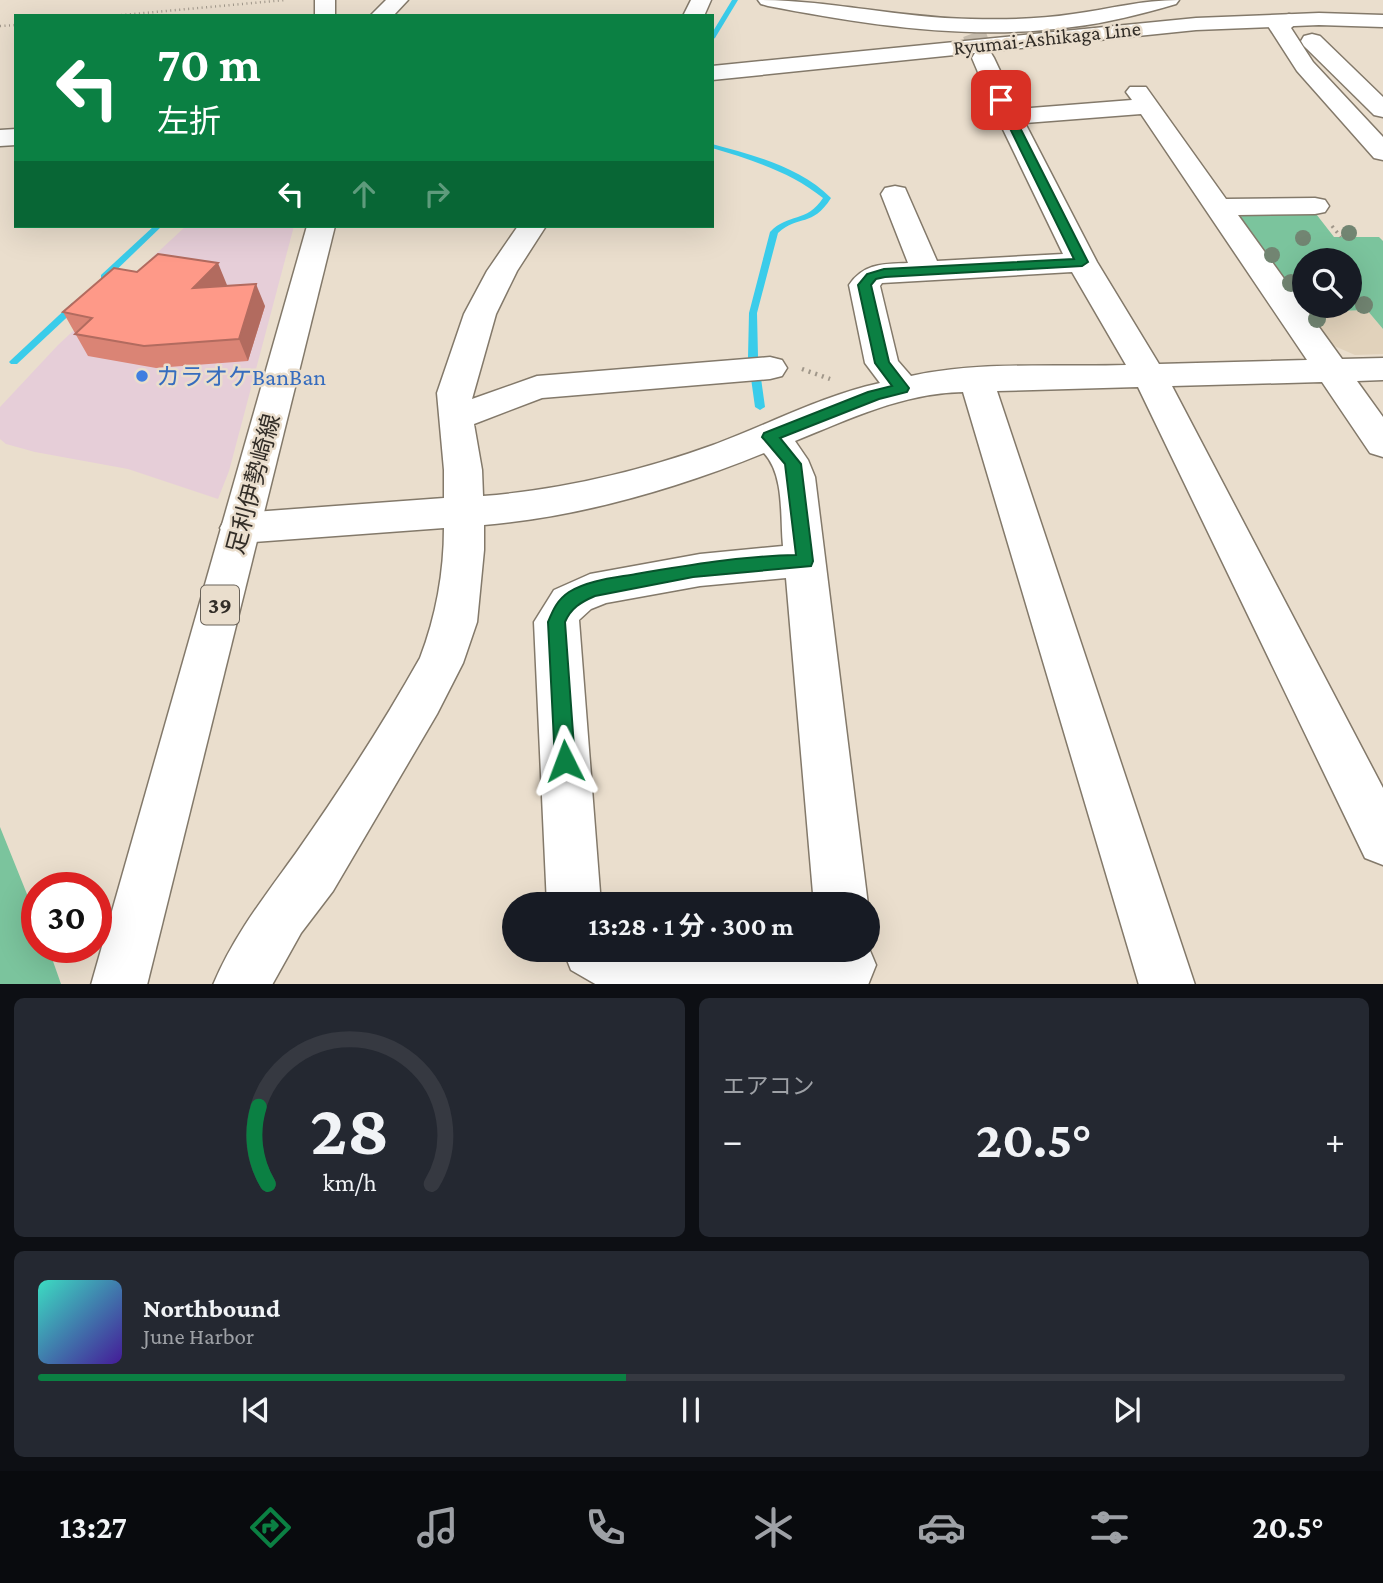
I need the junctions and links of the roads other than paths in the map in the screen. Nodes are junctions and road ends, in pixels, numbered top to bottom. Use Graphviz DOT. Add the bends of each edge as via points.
graph roads {
  1 [pos="398,0"];
  2 [pos="768,0"];
  3 [pos="1170,0"];
  4 [pos="1283,10"];
  5 [pos="382,14"];
  6 [pos="1383,21"];
  7 [pos="984,58"];
  8 [pos="714,73"];
  9 [pos="1383,110"];
  10 [pos="1009,117"];
  11 [pos="1383,152"];
  12 [pos="895,194"];
  13 [pos="1315,206"];
  14 [pos="1218,207"];
  15 [pos="320,228"];
  16 [pos="531,228"];
  17 [pos="1082,262"];
  18 [pos="926,271"];
  19 [pos="769,368"];
  20 [pos="1383,369"];
  21 [pos="1332,371"];
  22 [pos="1149,375"];
  23 [pos="976,379"];
  24 [pos="902,388"];
  25 [pos="455,418"];
  26 [pos="769,437"];
  27 [pos="1383,444"];
  28 [pos="464,510"];
  29 [pos="240,528"];
  30 [pos="805,561"];
  31 [pos="1383,840"];
  32 [pos="573,892"];
  33 [pos="840,892"];
  34 [pos="611,962"];
  35 [pos="848,967"];
  36 [pos="119,984"];
  37 [pos="242,984"];
  38 [pos="1167,984"];
  1 -- 5 [label="street"];
  2 -- 3 [label="street" via="973,29 1073,21"];
  4 -- 6 [label="street, Ryumai-Ashikaga Line" via="1318,19"];
  4 -- 8 [label="street, Ryumai-Ashikaga Line"];
  4 -- 9 [label="street"];
  4 -- 11 [label="street" via="1279,26 1293,50"];
  7 -- 10 [label="street"];
  10 -- 14 [label="street" via="1143,99"];
  10 -- 17 [label="street"];
  12 -- 18 [label="street"];
  13 -- 14 [label="street"];
  14 -- 21 [label="street"];
  15 -- 29 [label="street, 足利伊勢崎線 / 39"];
  16 -- 25 [label="street" via="480,313 458,376"];
  17 -- 18 [label="street"];
  17 -- 22 [label="street"];
  18 -- 24 [label="street" via="884,273 864,285 882,363"];
  19 -- 25 [label="street" via="537,387"];
  20 -- 21 [label="street"];
  21 -- 22 [label="street"];
  21 -- 27 [label="street"];
  22 -- 23 [label="street"];
  22 -- 31 [label="street"];
  23 -- 24 [label="street"];
  23 -- 38 [label="street"];
  24 -- 26 [label="street"];
  25 -- 28 [label="street"];
  26 -- 28 [label="street" via="619,487 523,506"];
  26 -- 30 [label="street" via="793,464"];
  28 -- 29 [label="street"];
  28 -- 37 [label="street" via="455,622 441,663"];
  29 -- 36 [label="street, 足利伊勢崎線 / 39"];
  30 -- 32 [label="street" via="693,570 592,590 562,608 556,622"];
  30 -- 33 [label="street"];
  34 -- 35 [label="street"];
}
